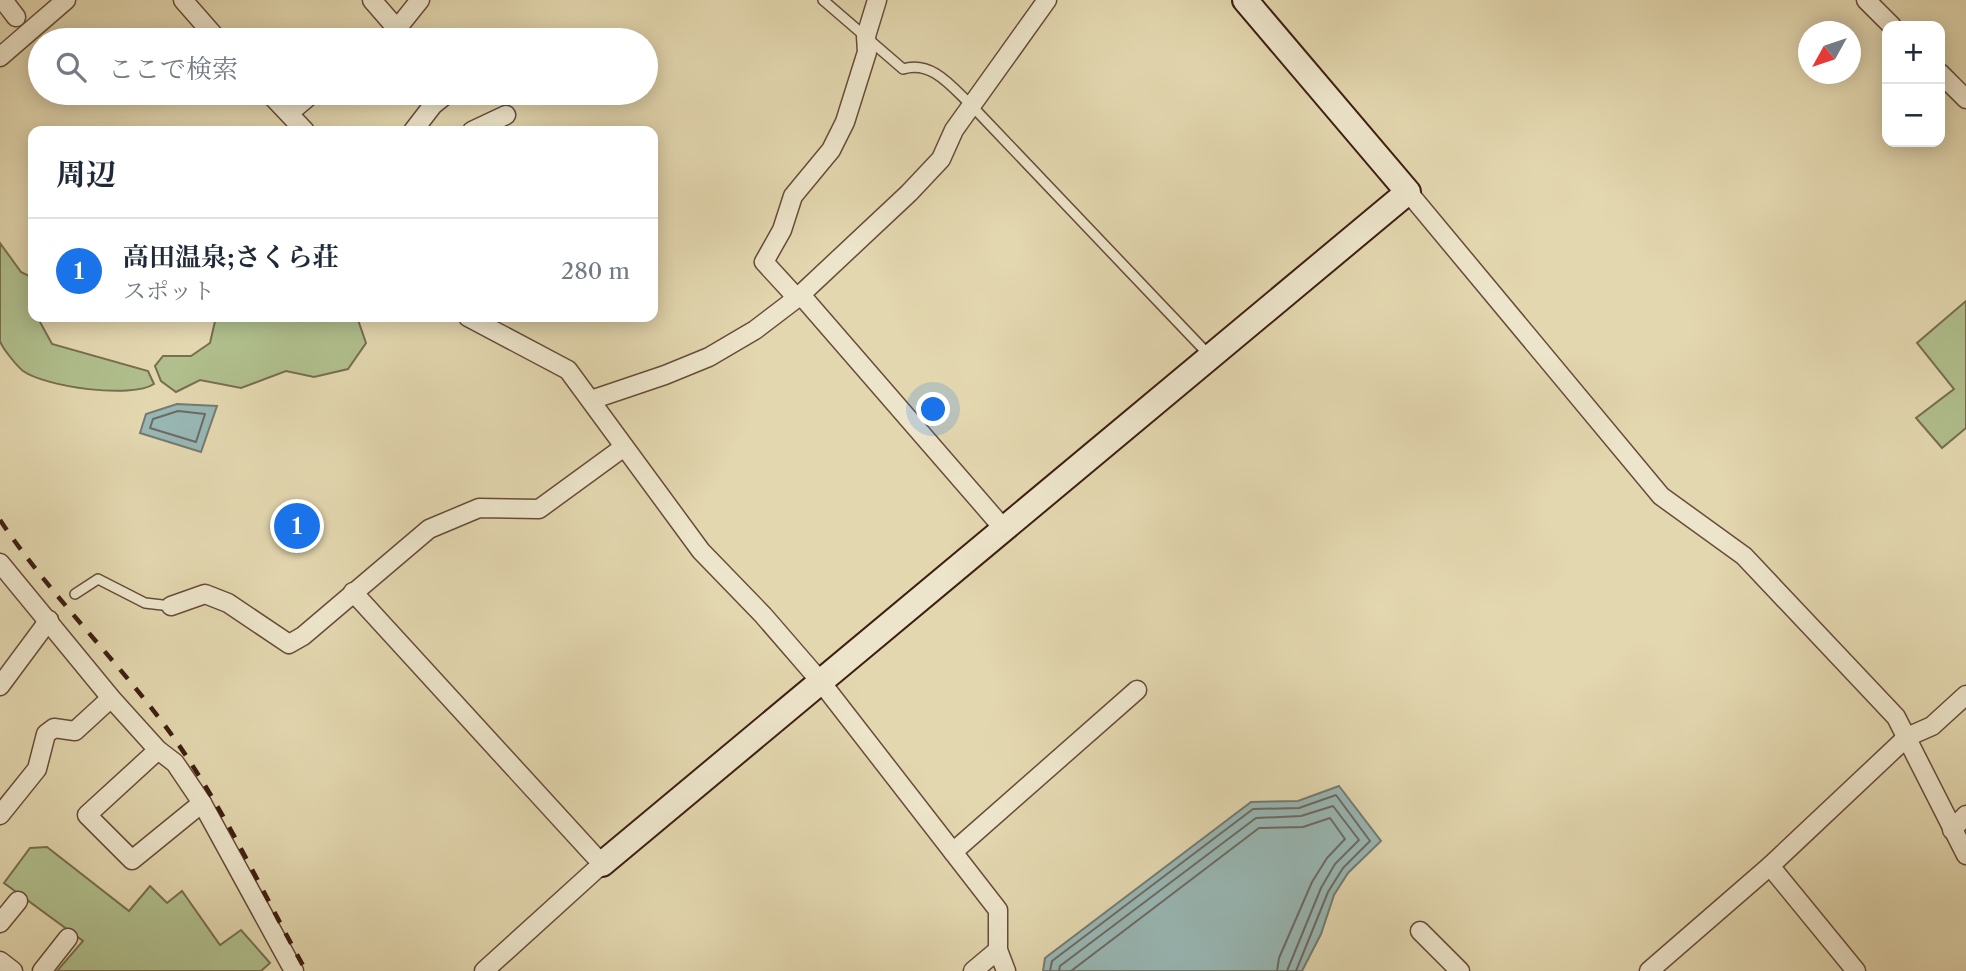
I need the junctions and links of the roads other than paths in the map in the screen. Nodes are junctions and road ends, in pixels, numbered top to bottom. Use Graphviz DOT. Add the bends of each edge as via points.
graph roads {
  1 [pos="3,0"];
  2 [pos="66,0"];
  3 [pos="183,0"];
  4 [pos="373,0"];
  5 [pos="420,0"];
  6 [pos="823,0"];
  7 [pos="877,0"];
  8 [pos="1047,0"];
  9 [pos="1245,0"];
  10 [pos="1866,0"];
  11 [pos="16,17"];
  12 [pos="1887,21"];
  13 [pos="34,28"];
  14 [pos="208,28"];
  15 [pos="389,28"];
  16 [pos="398,28"];
  17 [pos="28,33"];
  18 [pos="866,36"];
  19 [pos="0,57"];
  20 [pos="1945,78"];
  21 [pos="1966,99"];
  22 [pos="281,105"];
  23 [pos="299,105"];
  24 [pos="433,105"];
  25 [pos="971,105"];
  26 [pos="289,113"];
  27 [pos="506,114"];
  28 [pos="301,126"];
  29 [pos="417,126"];
  30 [pos="482,126"];
  31 [pos="1408,192"];
  32 [pos="799,296"];
  33 [pos="477,322"];
  34 [pos="1210,356"];
  35 [pos="590,400"];
  36 [pos="624,447"];
  37 [pos="1004,529"];
  38 [pos="0,563"];
  39 [pos="353,592"];
  40 [pos="75,594"];
  41 [pos="171,606"];
  42 [pos="49,620"];
  43 [pos="821,682"];
  44 [pos="0,686"];
  45 [pos="1137,690"];
  46 [pos="1966,695"];
  47 [pos="111,698"];
  48 [pos="1907,737"];
  49 [pos="158,750"];
  50 [pos="202,803"];
  51 [pos="0,815"];
  52 [pos="1966,815"];
  53 [pos="1952,830"];
  54 [pos="953,852"];
  55 [pos="1966,855"];
  56 [pos="603,864"];
  57 [pos="1770,866"];
  58 [pos="18,901"];
  59 [pos="0,923"];
  60 [pos="1420,931"];
  61 [pos="68,938"];
  62 [pos="998,950"];
  63 [pos="0,961"];
  64 [pos="13,971"];
  65 [pos="42,971"];
  66 [pos="294,971"];
  67 [pos="484,971"];
  68 [pos="973,971"];
  69 [pos="1006,971"];
  70 [pos="1460,971"];
  71 [pos="1649,971"];
  72 [pos="1856,971"];
  1 -- 11 [label="street"];
  2 -- 13 [label="street"];
  3 -- 14 [label="street"];
  4 -- 15 [label="street"];
  5 -- 16 [label="street"];
  6 -- 18 [label="lane"];
  7 -- 18 [label="street"];
  8 -- 25 [label="street"];
  9 -- 31 [label="street"];
  10 -- 12 [label="street"];
  17 -- 19 [label="street"];
  18 -- 25 [label="lane" via="903,69 915,66 934,71"];
  18 -- 32 [label="street" via="867,52 845,122 831,150 793,196 782,230 764,261"];
  20 -- 21 [label="street"];
  22 -- 26 [label="street"];
  23 -- 26 [label="street"];
  24 -- 29 [label="street"];
  25 -- 32 [label="street" via="941,159"];
  25 -- 34 [label="lane"];
  26 -- 28 [label="street"];
  27 -- 30 [label="street"];
  31 -- 34 [label="street"];
  31 -- 48 [label="street" via="1661,496 1744,556 1896,717"];
  32 -- 35 [label="street" via="709,357"];
  32 -- 37 [label="street"];
  33 -- 35 [label="street" via="568,370"];
  34 -- 37 [label="street"];
  35 -- 36 [label="street"];
  36 -- 39 [label="street" via="539,509 479,508 429,529"];
  36 -- 43 [label="street" via="701,551"];
  37 -- 43 [label="street"];
  38 -- 42 [label="street"];
  39 -- 41 [label="street" via="289,644 228,603 205,594"];
  39 -- 56 [label="street"];
  40 -- 41 [label="lane" via="98,579 145,603"];
  42 -- 44 [label="street"];
  42 -- 47 [label="street"];
  43 -- 54 [label="street"];
  43 -- 56 [label="street"];
  45 -- 54 [label="street"];
  46 -- 48 [label="street" via="1932,726"];
  47 -- 49 [label="street"];
  47 -- 51 [label="street" via="75,730 54,728 46,734 37,769"];
  48 -- 53 [label="street"];
  48 -- 57 [label="street"];
  49 -- 50 [label="street" via="175,763"];
  49 -- 50 [label="street" via="87,815 132,860"];
  50 -- 66 [label="street"];
  52 -- 53 [label="street"];
  53 -- 55 [label="street"];
  54 -- 62 [label="street" via="998,910"];
  56 -- 67 [label="street"];
  57 -- 71 [label="street"];
  57 -- 72 [label="street"];
  58 -- 59 [label="street"];
  60 -- 70 [label="street"];
  61 -- 65 [label="street"];
  62 -- 68 [label="street"];
  62 -- 69 [label="street"];
  63 -- 64 [label="street"];
}
